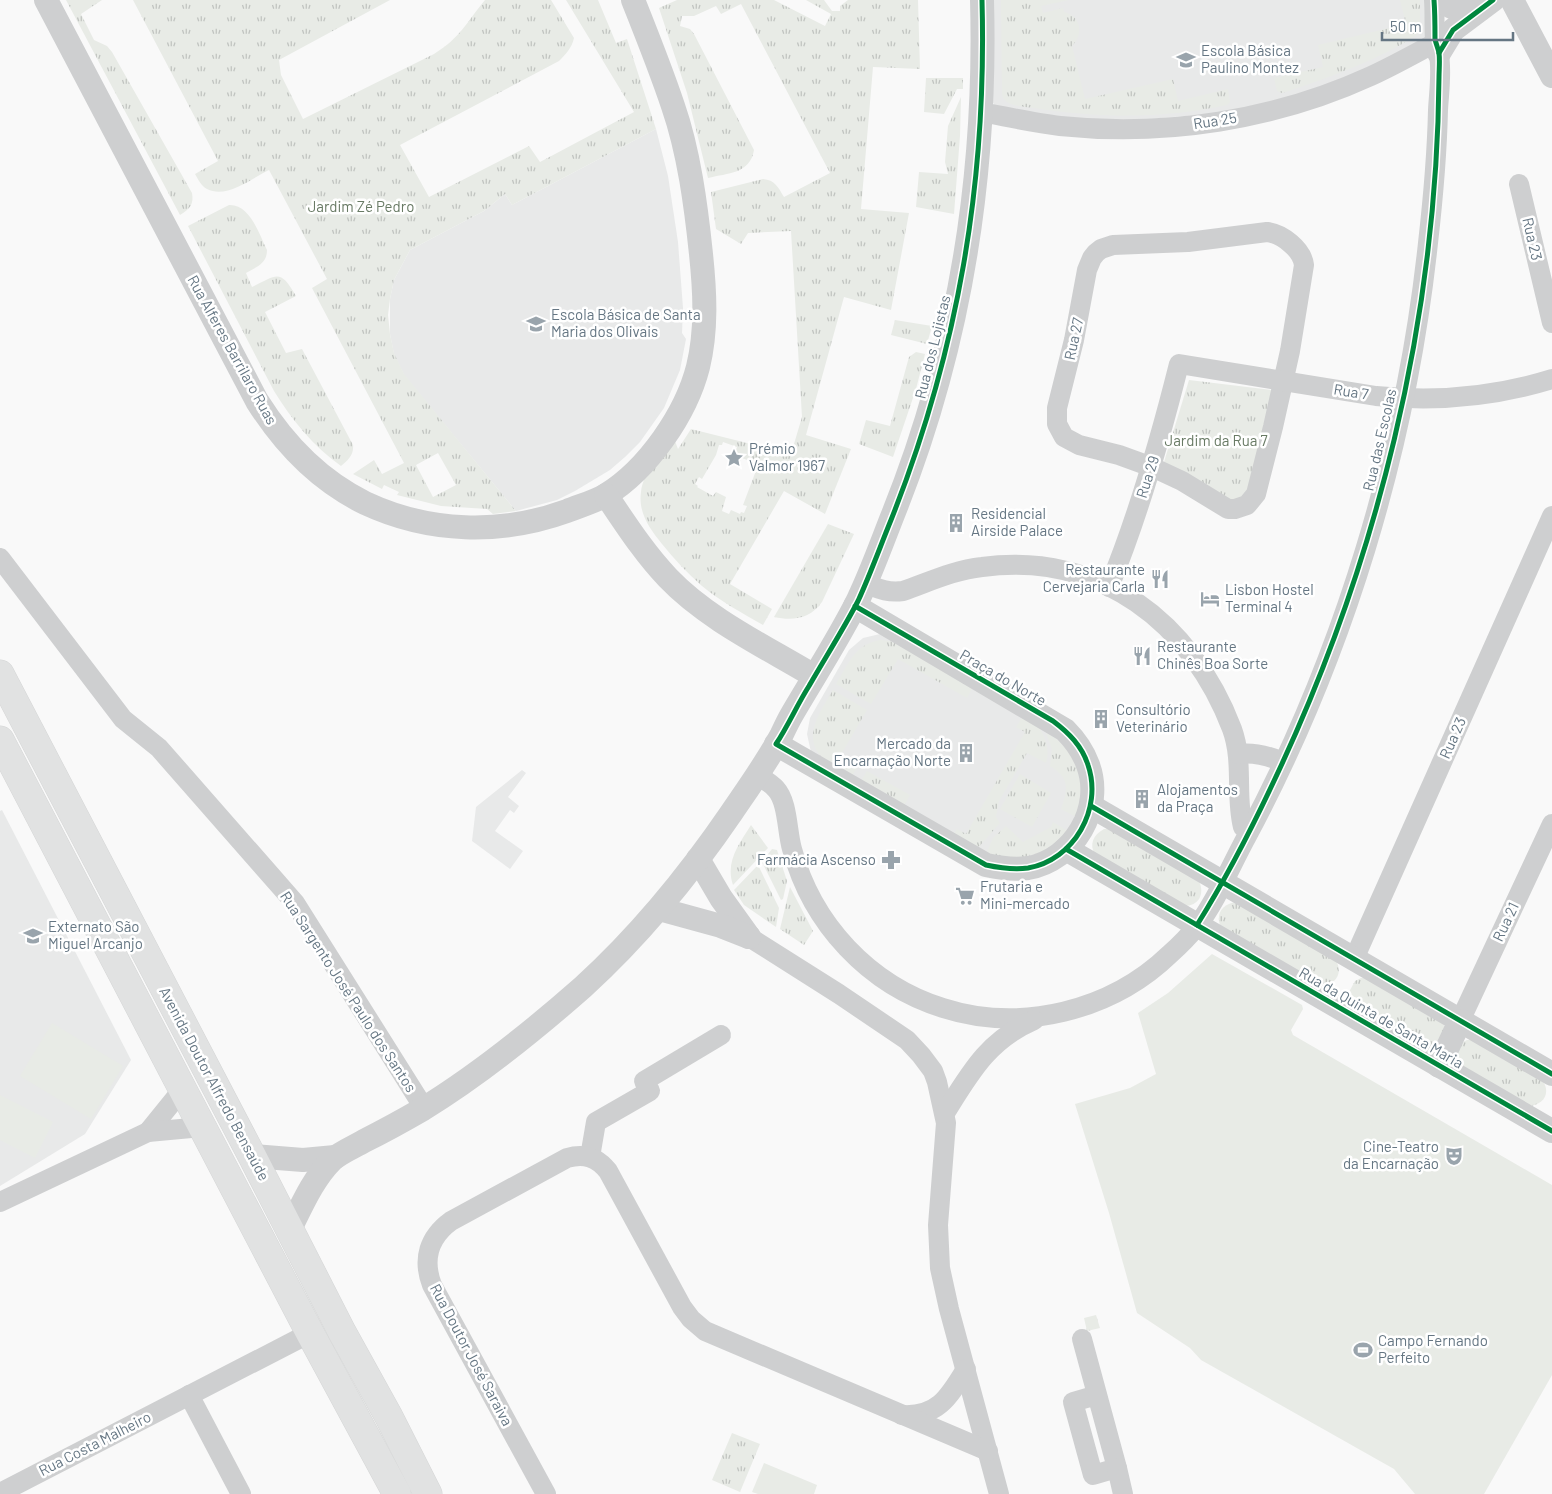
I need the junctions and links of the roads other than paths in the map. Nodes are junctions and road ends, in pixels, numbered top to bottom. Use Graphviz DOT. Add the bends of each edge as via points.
graph roads {
  1 [pos="46,0"];
  2 [pos="634,0"];
  3 [pos="982,0"];
  4 [pos="1434,0"];
  5 [pos="1443,0"];
  6 [pos="1512,0"];
  7 [pos="1486,5"];
  8 [pos="1437,48"];
  9 [pos="1552,76"];
  10 [pos="982,112"];
  11 [pos="1519,184"];
  12 [pos="1552,323"];
  13 [pos="1179,364"];
  14 [pos="1552,379"];
  15 [pos="1284,381"];
  16 [pos="1403,399"];
  17 [pos="1152,467"];
  18 [pos="606,494"];
  19 [pos="1552,516"];
  20 [pos="0,558"];
  21 [pos="866,584"];
  22 [pos="1109,587"];
  23 [pos="855,606"];
  24 [pos="0,674"];
  25 [pos="814,676"];
  26 [pos="0,740"];
  27 [pos="776,744"];
  28 [pos="1238,754"];
  29 [pos="1283,762"];
  30 [pos="757,775"];
  31 [pos="1090,806"];
  32 [pos="1552,824"];
  33 [pos="1249,831"];
  34 [pos="1066,849"];
  35 [pos="698,859"];
  36 [pos="1222,882"];
  37 [pos="659,909"];
  38 [pos="1197,925"];
  39 [pos="749,938"];
  40 [pos="1354,959"];
  41 [pos="1045,1016"];
  42 [pos="1460,1021"];
  43 [pos="721,1035"];
  44 [pos="1439,1066"];
  45 [pos="1552,1074"];
  46 [pos="182,1090"];
  47 [pos="424,1108"];
  48 [pos="945,1113"];
  49 [pos="202,1126"];
  50 [pos="148,1132"];
  51 [pos="1552,1132"];
  52 [pos="252,1156"];
  53 [pos="590,1156"];
  54 [pos="335,1157"];
  55 [pos="0,1202"];
  56 [pos="290,1229"];
  57 [pos="310,1333"];
  58 [pos="1082,1339"];
  59 [pos="966,1369"];
  60 [pos="189,1395"];
  61 [pos="898,1414"];
  62 [pos="389,1417"];
  63 [pos="988,1452"];
  64 [pos="0,1493"];
  65 [pos="241,1494"];
  66 [pos="396,1494"];
  67 [pos="428,1494"];
  68 [pos="441,1494"];
  69 [pos="546,1494"];
  70 [pos="999,1494"];
  71 [pos="1124,1494"];
  1 -- 18 [label="street, Rua Alferes Barrilaro Ruas" via="256,400 285,442 303,460 335,486 365,503 404,518 437,525 488,528 513,525 561,513"];
  2 -- 18 [label="street, Rua Alferes Barrilaro Ruas" via="674,108 688,166 703,270 704,333 697,369 678,416 653,452"];
  3 -- 10 [label="street, Rua dos Lojistas"];
  4 -- 8 [label="street, Rua das Escolas"];
  5 -- 7 [label="street" via="1459,11 1468,12"];
  6 -- 9 [label="street"];
  7 -- 8 [label="street" via="1453,30"];
  8 -- 10 [label="street, Rua 25" via="1338,90 1289,106 1219,122 1148,128 1096,128 1060,126"];
  8 -- 16 [label="street, Rua das Escolas" via="1437,141 1428,246"];
  10 -- 21 [label="street, Rua dos Lojistas" via="972,218 949,340 919,444"];
  11 -- 12 [label="street, Rua 23"];
  13 -- 15 [label="street, Rua 7"];
  13 -- 17 [label="street, Rua 29"];
  14 -- 16 [label="street, Rua 7" via="1464,398"];
  15 -- 16 [label="street, Rua 7"];
  15 -- 17 [label="street, Rua 27" via="1256,494 1247,505 1228,509"];
  15 -- 17 [label="street, Rua 27" via="1304,265 1296,248 1267,232 1187,242 1114,245 1101,250 1092,258 1087,270 1057,408 1057,424 1064,437 1073,443"];
  16 -- 29 [label="street, Rua das Escolas" via="1386,475 1352,587 1312,696"];
  17 -- 22 [label="street, Rua 29"];
  18 -- 25 [label="street" via="656,565 688,596 714,616"];
  19 -- 40 [label="street, Rua 23"];
  20 -- 47 [label="street, Rua Sargento José Paulo dos Santos" via="123,719 159,748 295,903"];
  21 -- 22 [label="street" via="879,590 903,591 958,572 1007,565 1057,569"];
  21 -- 23 [label="street, Rua dos Lojistas"];
  22 -- 28 [label="street" via="1147,609 1166,625 1199,663 1233,730"];
  23 -- 25 [label="street, Rua dos Lojistas"];
  23 -- 31 [label="street, Praça do Norte" via="1065,730 1075,740 1089,766 1092,781"];
  24 -- 52 [label="highway, Avenida Doutor Alfredo Bensaúde"];
  25 -- 27 [label="street, Rua dos Lojistas"];
  26 -- 46 [label="highway, Avenida Doutor Alfredo Bensaúde"];
  27 -- 30 [label="street, Rua dos Lojistas"];
  27 -- 34 [label="street, Praça do Norte" via="986,865 1029,868"];
  28 -- 29 [label="street" via="1248,753"];
  28 -- 33 [label="street" via="1240,818 1242,827"];
  29 -- 33 [label="street, Rua das Escolas"];
  30 -- 35 [label="street, Rua dos Lojistas"];
  30 -- 41 [label="street" via="778,790 782,798 792,851 810,898 856,958 897,988 943,1008 992,1018"];
  31 -- 34 [label="street, Praça do Norte" via="1085,824"];
  31 -- 36 [label="street"];
  32 -- 42 [label="street, Rua 21"];
  33 -- 36 [label="street, Rua das Escolas"];
  34 -- 38 [label="street"];
  35 -- 37 [label="street, Rua dos Lojistas"];
  35 -- 39 [label="street"];
  36 -- 38 [label="street, Rua das Escolas"];
  36 -- 40 [label="street"];
  37 -- 39 [label="street" via="721,926"];
  37 -- 47 [label="street, Rua dos Lojistas" via="586,984 536,1027 485,1068"];
  38 -- 41 [label="street, Rua das Escolas" via="1172,952 1136,981 1092,1003"];
  38 -- 44 [label="street, Rua da Quinta de Santa Maria"];
  39 -- 48 [label="street" via="907,1040 932,1071"];
  40 -- 42 [label="street"];
  41 -- 48 [label="street" via="1012,1032 987,1052"];
  42 -- 44 [label="street"];
  42 -- 45 [label="street"];
  43 -- 53 [label="street" via="644,1081 650,1091 596,1122"];
  44 -- 51 [label="street, Rua da Quinta de Santa Maria"];
  46 -- 49 [label="highway, Avenida Doutor Alfredo Bensaúde"];
  46 -- 50 [label="street"];
  47 -- 54 [label="street, Rua dos Lojistas"];
  48 -- 59 [label="street" via="938,1217 939,1253"];
  49 -- 50 [label="street"];
  49 -- 57 [label="highway, Avenida Doutor Alfredo Bensaúde"];
  50 -- 55 [label="street"];
  52 -- 54 [label="street" via="303,1160"];
  52 -- 56 [label="highway, Avenida Doutor Alfredo Bensaúde"];
  53 -- 61 [label="street" via="608,1171 682,1306 696,1324 715,1337"];
  53 -- 69 [label="street, Rua Doutor José Saraiva" via="567,1158 452,1221 436,1235 427,1258 432,1285"];
  54 -- 56 [label="street" via="315,1180"];
  56 -- 62 [label="highway, Avenida Doutor Alfredo Bensaúde"];
  57 -- 60 [label="street, Rua Costa Malheiro"];
  57 -- 66 [label="highway, Avenida Doutor Alfredo Bensaúde"];
  58 -- 71 [label="street" via="1097,1395 1073,1402 1093,1475 1117,1468"];
  59 -- 61 [label="street" via="937,1408 923,1414"];
  59 -- 63 [label="street"];
  60 -- 64 [label="street, Rua Costa Malheiro"];
  60 -- 65 [label="street"];
  61 -- 63 [label="street"];
  62 -- 67 [label="highway, Avenida Doutor Alfredo Bensaúde"];
  62 -- 68 [label="highway"];
  63 -- 70 [label="street"];
}
